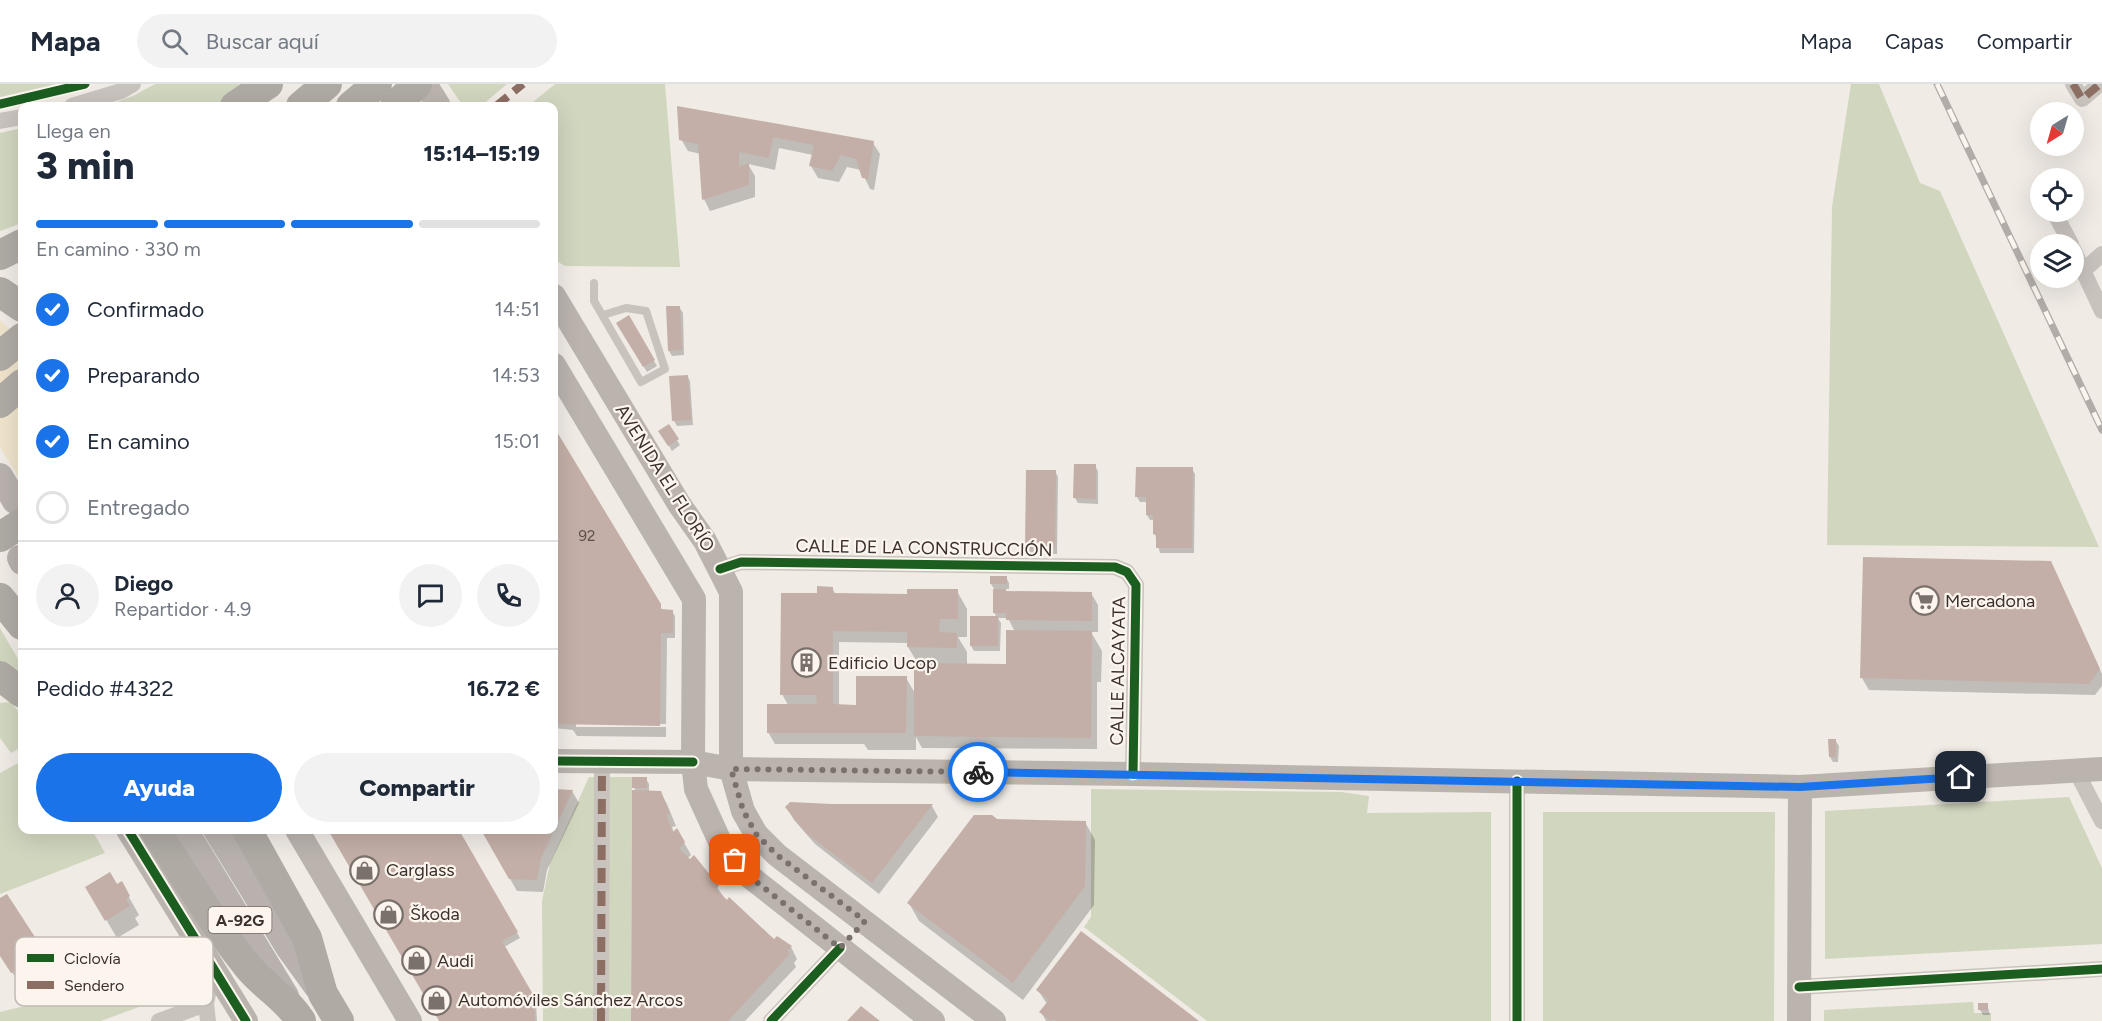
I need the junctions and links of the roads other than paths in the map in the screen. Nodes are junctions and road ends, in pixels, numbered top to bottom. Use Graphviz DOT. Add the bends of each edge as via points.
graph roads {
  1 [pos="133,84"];
  2 [pos="268,84"];
  3 [pos="327,84"];
  4 [pos="376,84"];
  5 [pos="2073,84"];
  6 [pos="2100,84"];
  7 [pos="428,94"];
  8 [pos="85,102"];
  9 [pos="241,102"];
  10 [pos="306,102"];
  11 [pos="356,102"];
  12 [pos="406,102"];
  13 [pos="18,118"];
  14 [pos="0,121"];
  15 [pos="18,246"];
  16 [pos="2102,254"];
  17 [pos="0,255"];
  18 [pos="2084,270"];
  19 [pos="594,283"];
  20 [pos="0,291"];
  21 [pos="558,303"];
  22 [pos="18,304"];
  23 [pos="2102,311"];
  24 [pos="603,315"];
  25 [pos="18,341"];
  26 [pos="0,356"];
  27 [pos="558,372"];
  28 [pos="18,387"];
  29 [pos="0,403"];
  30 [pos="0,476"];
  31 [pos="18,510"];
  32 [pos="18,520"];
  33 [pos="14,552"];
  34 [pos="720,569"];
  35 [pos="1127,572"];
  36 [pos="688,588"];
  37 [pos="0,598"];
  38 [pos="18,620"];
  39 [pos="0,676"];
  40 [pos="18,690"];
  41 [pos="558,761"];
  42 [pos="602,762"];
  43 [pos="693,762"];
  44 [pos="731,769"];
  45 [pos="2102,769"];
  46 [pos="2076,771"];
  47 [pos="1133,774"];
  48 [pos="1517,781"];
  49 [pos="1800,787"];
  50 [pos="2102,821"];
  51 [pos="130,834"];
  52 [pos="158,834"];
  53 [pos="187,834"];
  54 [pos="218,834"];
  55 [pos="249,834"];
  56 [pos="299,834"];
  57 [pos="865,921"];
  58 [pos="194,937"];
  59 [pos="840,948"];
  60 [pos="213,968"];
  61 [pos="2102,969"];
  62 [pos="1799,987"];
  63 [pos="323,994"];
  64 [pos="206,1016"];
  65 [pos="298,1016"];
  66 [pos="159,1021"];
  67 [pos="246,1021"];
  68 [pos="339,1021"];
  69 [pos="410,1021"];
  70 [pos="601,1021"];
  71 [pos="771,1021"];
  72 [pos="933,1021"];
  73 [pos="994,1021"];
  74 [pos="1517,1021"];
  75 [pos="1799,1021"];
  1 -- 8 [label="street"];
  2 -- 9 [label="highway"];
  3 -- 10 [label="highway"];
  4 -- 11 [label="highway"];
  5 -- 6 [label="street" via="2082,99"];
  7 -- 12 [label="highway"];
  13 -- 14 [label="street"];
  15 -- 17 [label="highway"];
  16 -- 18 [label="street"];
  18 -- 23 [label="street"];
  19 -- 24 [label="lane" via="594,301"];
  20 -- 22 [label="highway"];
  21 -- 34 [label="main road, AVENIDA EL FLORÍO"];
  24 -- 24 [label="lane" via="641,382 665,369 646,311 626,308"];
  25 -- 26 [label="highway"];
  27 -- 36 [label="main road, AVENIDA EL FLORÍO"];
  28 -- 29 [label="highway"];
  30 -- 31 [label="main road"];
  32 -- 33 [label="highway"];
  34 -- 35 [label="street, CALLE DE LA CONSTRUCCIÓN" via="741,562 1115,567"];
  34 -- 36 [label="main road"];
  34 -- 44 [label="main road, AVENIDA EL FLORÍO" via="731,592"];
  35 -- 47 [label="street, CALLE ALCAYATA" via="1137,585"];
  36 -- 43 [label="main road, AVENIDA EL FLORÍO" via="694,599"];
  37 -- 38 [label="highway"];
  39 -- 40 [label="highway"];
  41 -- 42 [label="main road"];
  42 -- 43 [label="main road"];
  42 -- 70 [label="street"];
  43 -- 44 [label="main road"];
  43 -- 59 [label="main road, AVENIDA EL FLORÍO" via="696,789 721,844 749,876"];
  44 -- 47 [label="main road"];
  44 -- 57 [label="main road, AVENIDA EL FLORÍO" via="743,810 756,834 777,855"];
  45 -- 46 [label="main road"];
  46 -- 49 [label="main road"];
  46 -- 50 [label="street"];
  47 -- 48 [label="main road"];
  48 -- 49 [label="main road"];
  48 -- 74 [label="street"];
  49 -- 62 [label="main road"];
  51 -- 58 [label="main road"];
  52 -- 65 [label="highway" via="225,938 251,971"];
  53 -- 65 [label="main road, A-92G"];
  54 -- 63 [label="main road, A-92G" via="288,947"];
  55 -- 63 [label="highway" via="307,938"];
  56 -- 69 [label="main road"];
  57 -- 59 [label="main road"];
  57 -- 73 [label="main road, AVENIDA EL FLORÍO"];
  59 -- 71 [label="street"];
  59 -- 72 [label="main road, AVENIDA EL FLORÍO"];
  60 -- 67 [label="main road"];
  61 -- 62 [label="street"];
  62 -- 75 [label="main road"];
  63 -- 68 [label="highway, A-92G"];
  64 -- 66 [label="street"];
}
